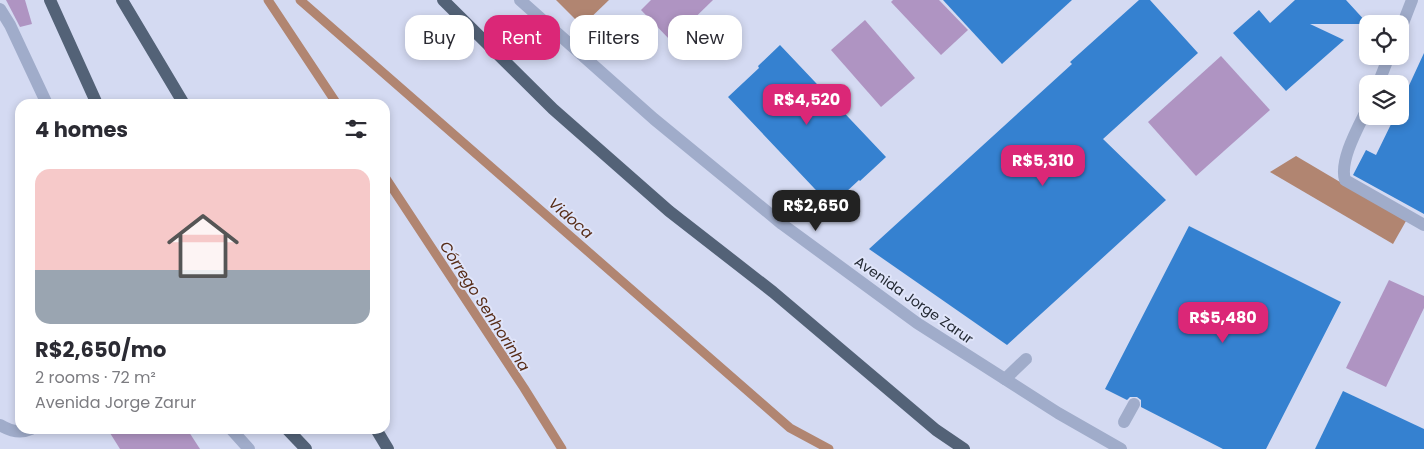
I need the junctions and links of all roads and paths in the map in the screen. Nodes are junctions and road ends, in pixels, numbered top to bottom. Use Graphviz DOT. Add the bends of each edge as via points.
graph roads {
  1 [pos="50,0"];
  2 [pos="122,0"];
  3 [pos="443,0"];
  4 [pos="520,0"];
  5 [pos="1412,0"];
  6 [pos="0,9"];
  7 [pos="1406,15"];
  8 [pos="45,99"];
  9 [pos="95,99"];
  10 [pos="181,99"];
  11 [pos="1359,125"];
  12 [pos="798,198"];
  13 [pos="778,221"];
  14 [pos="1424,225"];
  15 [pos="1026,359"];
  16 [pos="1005,379"];
  17 [pos="1134,404"];
  18 [pos="1124,422"];
  19 [pos="0,425"];
  20 [pos="15,431"];
  21 [pos="236,434"];
  22 [pos="292,434"];
  23 [pos="379,434"];
  24 [pos="249,449"];
  25 [pos="306,449"];
  26 [pos="388,449"];
  27 [pos="964,449"];
  28 [pos="1122,449"];
  1 -- 9 [label="main road"];
  2 -- 10 [label="main road"];
  3 -- 27 [label="main road" via="553,109 669,211 772,292 936,430"];
  4 -- 13 [label="street, Avenida Jorge Zarur" via="654,119"];
  5 -- 7 [label="street"];
  6 -- 8 [label="street"];
  11 -- 14 [label="street" via="1346,153 1345,180"];
  12 -- 13 [label="street"];
  13 -- 16 [label="street, Avenida Jorge Zarur" via="917,323"];
  15 -- 16 [label="street"];
  16 -- 28 [label="street, Avenida Jorge Zarur"];
  17 -- 18 [label="street"];
  19 -- 20 [label="street"];
  21 -- 24 [label="street"];
  22 -- 25 [label="main road"];
  23 -- 26 [label="main road"];
}
